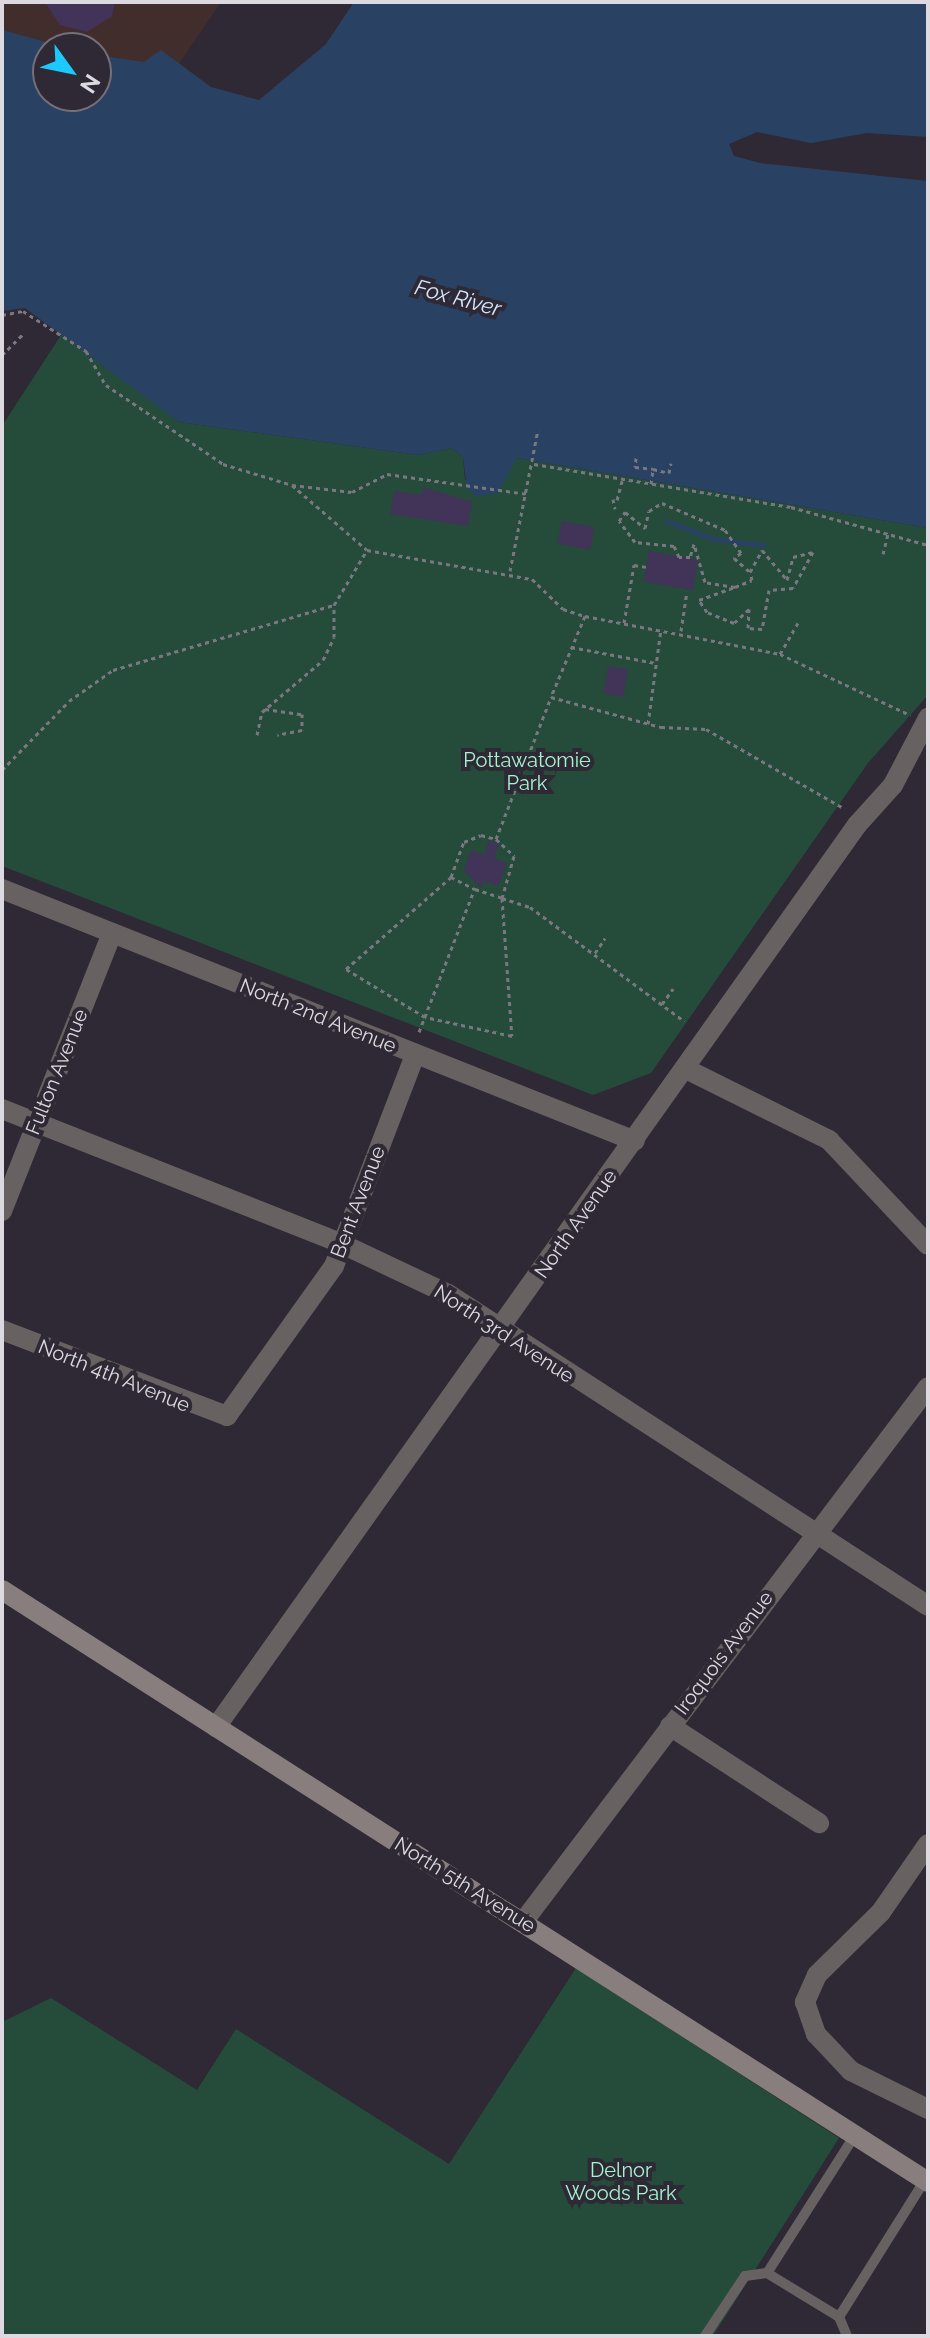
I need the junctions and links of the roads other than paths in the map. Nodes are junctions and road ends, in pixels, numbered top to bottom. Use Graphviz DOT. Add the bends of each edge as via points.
graph roads {
  1 [pos="926,720"];
  2 [pos="2,889"];
  3 [pos="112,933"];
  4 [pos="415,1055"];
  5 [pos="686,1069"];
  6 [pos="2,1109"];
  7 [pos="36,1123"];
  8 [pos="635,1141"];
  9 [pos="2,1211"];
  10 [pos="340,1243"];
  11 [pos="928,1245"];
  12 [pos="2,1330"];
  13 [pos="501,1332"];
  14 [pos="928,1387"];
  15 [pos="227,1416"];
  16 [pos="815,1534"];
  17 [pos="2,1590"];
  18 [pos="928,1606"];
  19 [pos="670,1726"];
  20 [pos="216,1727"];
  21 [pos="819,1823"];
  22 [pos="928,1844"];
  23 [pos="523,1922"];
  24 [pos="928,2109"];
  25 [pos="855,2135"];
  26 [pos="926,2181"];
  27 [pos="767,2273"];
  28 [pos="839,2317"];
  29 [pos="705,2336"];
  30 [pos="847,2336"];
  1 -- 5 [label="street, North Avenue" via="893,785 857,825"];
  2 -- 3 [label="street, North 2nd Avenue"];
  3 -- 4 [label="street, North 2nd Avenue"];
  3 -- 7 [label="street, Fulton Avenue"];
  4 -- 8 [label="street, North 2nd Avenue"];
  4 -- 10 [label="street, Bent Avenue"];
  5 -- 8 [label="street, North Avenue"];
  5 -- 11 [label="street" via="829,1140"];
  6 -- 7 [label="street, North 3rd Avenue"];
  7 -- 9 [label="street, Fulton Avenue"];
  7 -- 10 [label="street, North 3rd Avenue"];
  8 -- 13 [label="street, North Avenue"];
  10 -- 13 [label="street, North 3rd Avenue" via="448,1294"];
  10 -- 15 [label="street, Bent Avenue" via="334,1266"];
  12 -- 15 [label="street, North 4th Avenue"];
  13 -- 16 [label="street, North 3rd Avenue"];
  13 -- 20 [label="street, North Avenue"];
  14 -- 16 [label="street, Iroquois Avenue"];
  16 -- 18 [label="street, North 3rd Avenue"];
  16 -- 19 [label="street, Iroquois Avenue"];
  17 -- 20 [label="main road, North 5th Avenue"];
  19 -- 21 [label="street"];
  19 -- 23 [label="street, Iroquois Avenue"];
  20 -- 23 [label="main road, North 5th Avenue"];
  22 -- 24 [label="street" via="881,1912 817,1975 805,2002 816,2034 851,2071"];
  23 -- 25 [label="main road, North 5th Avenue"];
  25 -- 26 [label="main road, North 5th Avenue"];
  25 -- 27 [label="lane"];
  26 -- 28 [label="lane"];
  27 -- 28 [label="lane"];
  27 -- 29 [label="lane" via="745,2276"];
  28 -- 30 [label="lane"];
}
